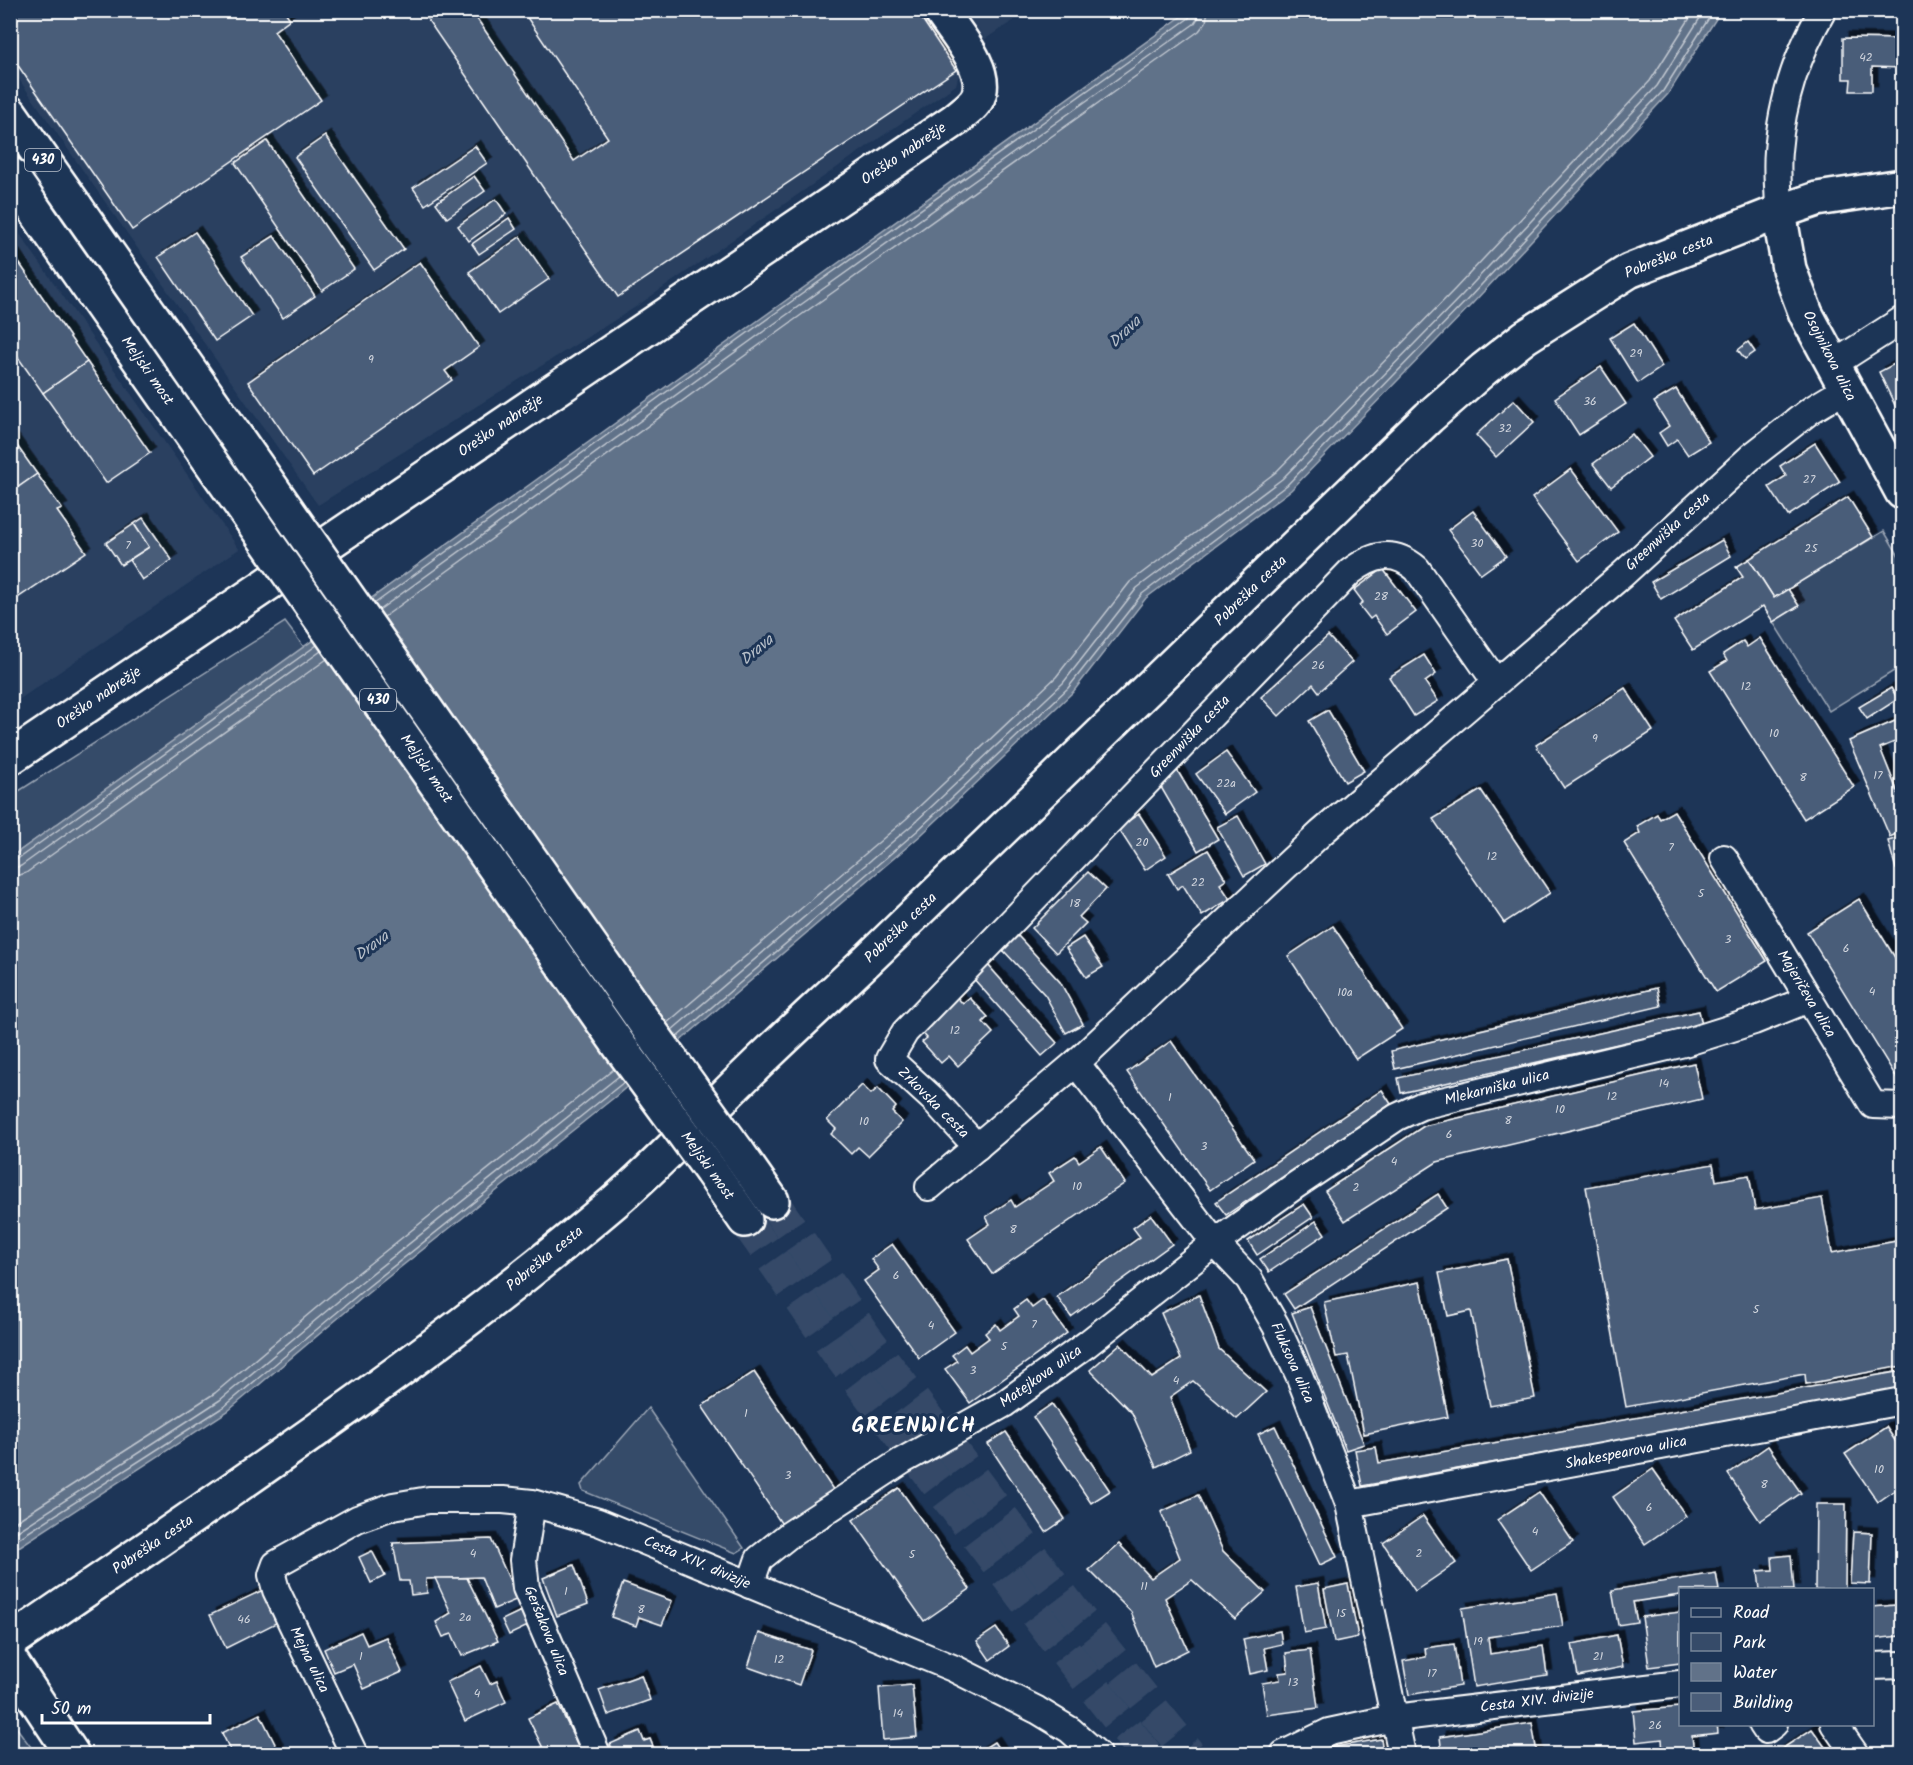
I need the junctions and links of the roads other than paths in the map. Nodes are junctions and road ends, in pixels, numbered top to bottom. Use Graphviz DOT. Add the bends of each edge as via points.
graph roads {
  1 [pos="940,10"];
  2 [pos="1823,10"];
  3 [pos="10,113"];
  4 [pos="10,174"];
  5 [pos="1902,186"];
  6 [pos="1779,212"];
  7 [pos="1902,320"];
  8 [pos="1839,377"];
  9 [pos="1902,492"];
  10 [pos="302,560"];
  11 [pos="1495,681"];
  12 [pos="10,758"];
  13 [pos="1724,858"];
  14 [pos="1809,999"];
  15 [pos="889,1059"];
  16 [pos="1076,1064"];
  17 [pos="1902,1106"];
  18 [pos="699,1123"];
  19 [pos="977,1147"];
  20 [pos="929,1187"];
  21 [pos="772,1201"];
  22 [pos="745,1220"];
  23 [pos="1215,1243"];
  24 [pos="1902,1401"];
  25 [pos="532,1503"];
  26 [pos="1348,1504"];
  27 [pos="276,1564"];
  28 [pos="750,1585"];
  29 [pos="10,1642"];
  30 [pos="10,1660"];
  31 [pos="1902,1665"];
  32 [pos="1874,1666"];
  33 [pos="1679,1684"];
  34 [pos="1394,1718"];
  35 [pos="1835,1726"];
  36 [pos="72,1755"];
  37 [pos="354,1755"];
  38 [pos="597,1755"];
  39 [pos="1097,1755"];
  40 [pos="1284,1755"];
  41 [pos="1402,1755"];
  42 [pos="1856,1755"];
  1 -- 10 [label="main road, Oreško nabrežje" via="980,72 978,98 955,120"];
  2 -- 6 [label="street" via="1809,34 1786,98 1778,152"];
  3 -- 21 [label="main road, 430, bridge"];
  4 -- 22 [label="main road, Meljski most / 430, bridge"];
  5 -- 6 [label="main road, Pobreška cesta" via="1817,199"];
  6 -- 8 [label="main road, Osojnikova ulica" via="1789,269 1806,314"];
  6 -- 18 [label="main road, Pobreška cesta" via="1629,271 1525,337 1484,369 1429,417"];
  7 -- 8 [label="street, Greenwiška cesta"];
  8 -- 9 [label="main road, Osojnikova ulica"];
  8 -- 11 [label="street, Greenwiška cesta" via="1811,410 1752,456 1622,574"];
  10 -- 12 [label="main road, Oreško nabrežje"];
  10 -- 18 [label="main road, Meljski most"];
  11 -- 15 [label="street, Greenwiška cesta" via="1417,569 1394,556 1363,562 905,1032"];
  11 -- 16 [label="street, Greenwiška cesta" via="1322,833"];
  13 -- 14 [label="street, Majeričeva ulica"];
  14 -- 17 [label="street, Majeričeva ulica" via="1873,1106"];
  14 -- 23 [label="street, Mlekarniška ulica" via="1684,1043 1421,1106 1377,1130"];
  15 -- 19 [label="street, Zrkovska cesta"];
  16 -- 19 [label="street, Greenwiška cesta"];
  16 -- 23 [label="street, Fluksova ulica"];
  18 -- 29 [label="main road, Pobreška cesta" via="615,1202 411,1363 316,1433"];
  19 -- 20 [label="street, Greenwiška cesta"];
  23 -- 26 [label="street, Fluksova ulica" via="1249,1278 1276,1326"];
  23 -- 28 [label="street, Matejkova ulica" via="1004,1404 902,1461 789,1535 759,1560"];
  24 -- 26 [label="street, Shakespearova ulica"];
  25 -- 27 [label="street, Cesta XIV. divizije" via="429,1500 393,1506 357,1519"];
  25 -- 28 [label="street, Cesta XIV. divizije" via="598,1522"];
  25 -- 38 [label="street, Geršakova ulica" via="523,1560 526,1588"];
  26 -- 34 [label="street, Fluksova ulica"];
  27 -- 37 [label="street, Mejna ulica" via="272,1575 276,1590"];
  28 -- 39 [label="street, Cesta XIV. divizije" via="955,1669 1037,1710 1070,1730"];
  30 -- 36 [label="main road"];
  31 -- 32 [label="street"];
  33 -- 34 [label="street, Cesta XIV. divizije"];
  34 -- 40 [label="street, Cesta XIV. divizije" via="1329,1732"];
  34 -- 41 [label="street"];
  35 -- 42 [label="street"];
}
